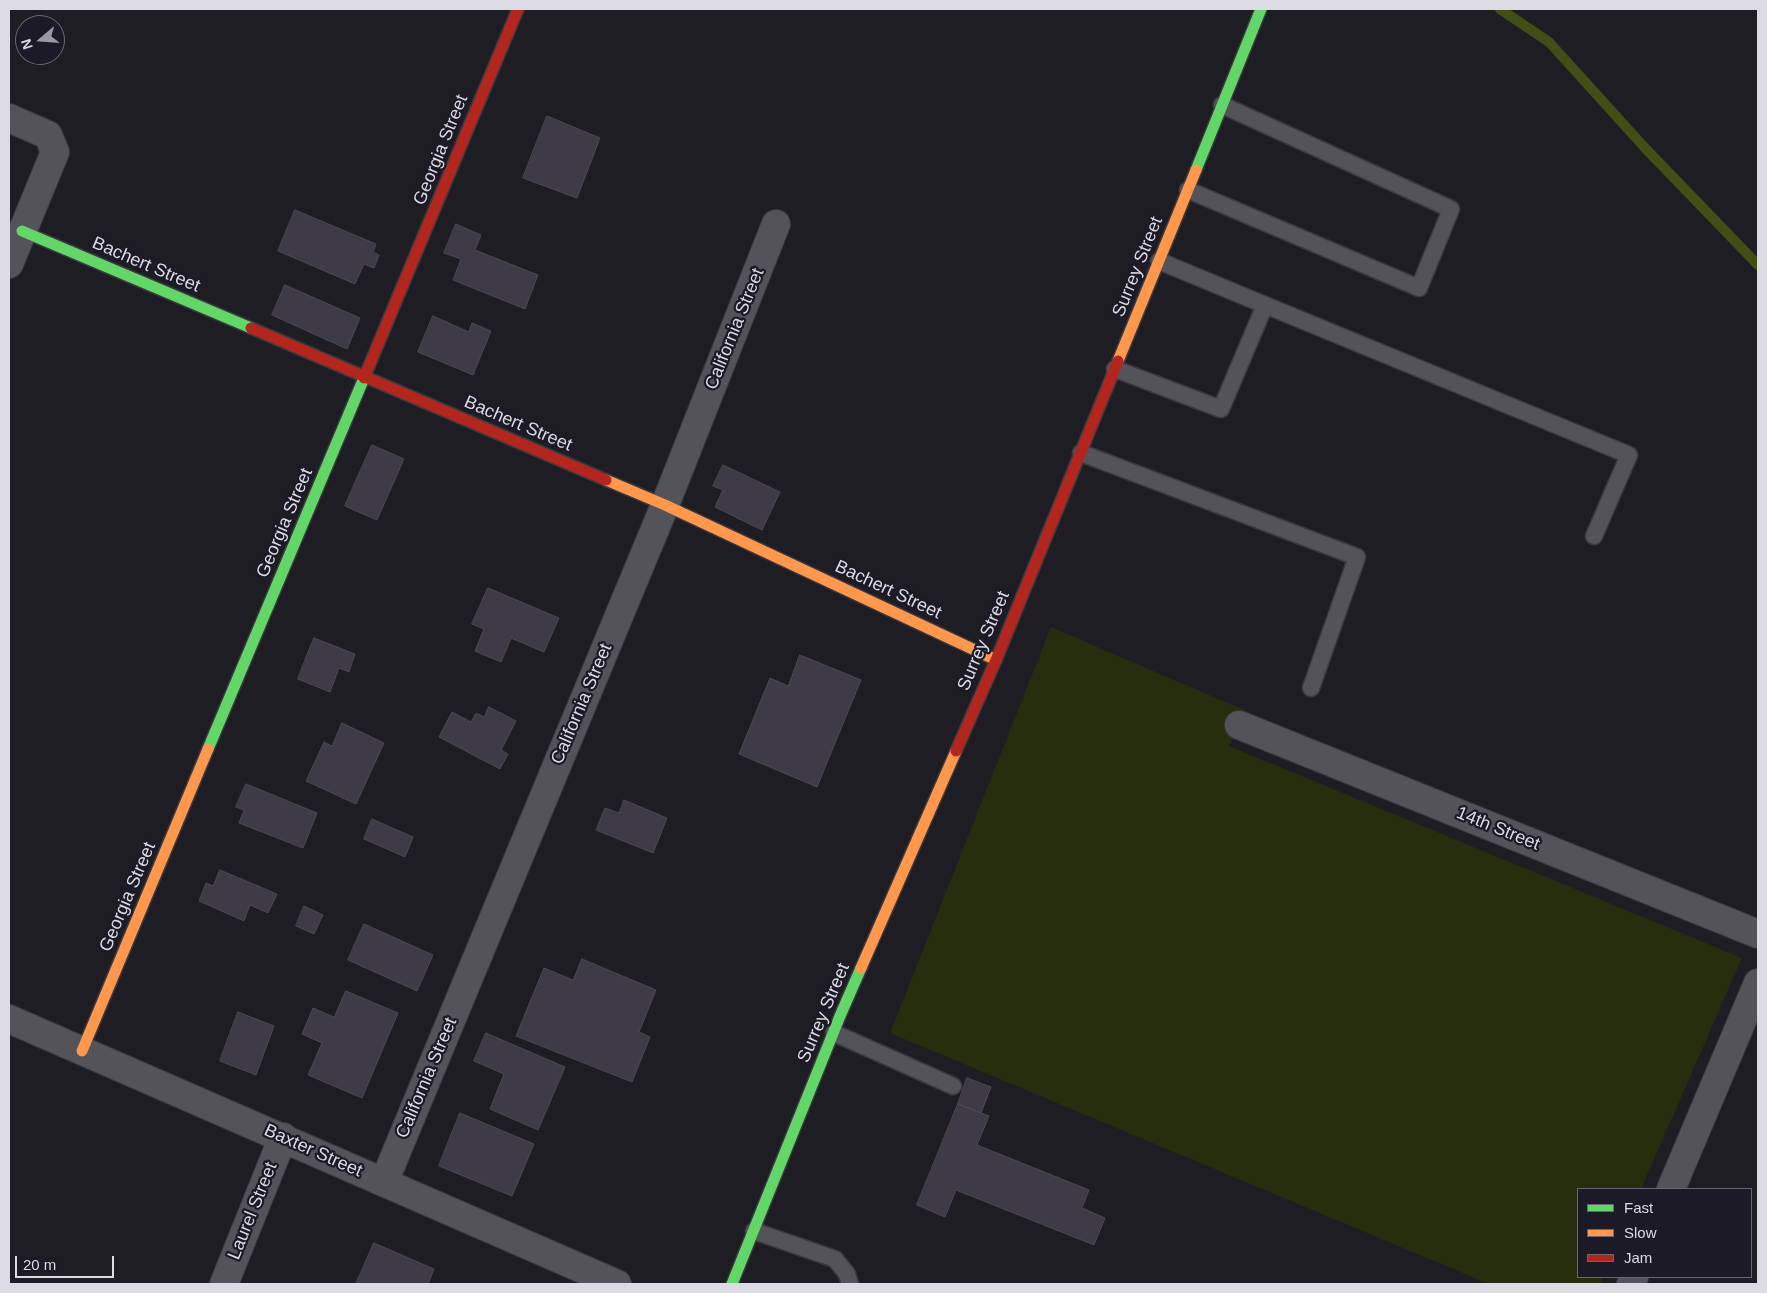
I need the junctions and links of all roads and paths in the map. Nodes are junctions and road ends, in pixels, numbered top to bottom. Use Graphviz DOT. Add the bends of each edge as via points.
graph roads {
  1 [pos="518,9"];
  2 [pos="1261,9"];
  3 [pos="1222,105"];
  4 [pos="9,118"];
  5 [pos="1188,190"];
  6 [pos="776,224"];
  7 [pos="22,231"];
  8 [pos="1159,261"];
  9 [pos="9,264"];
  10 [pos="1265,305"];
  11 [pos="1115,369"];
  12 [pos="365,378"];
  13 [pos="1081,453"];
  14 [pos="665,505"];
  15 [pos="1594,536"];
  16 [pos="996,660"];
  17 [pos="1311,688"];
  18 [pos="1239,725"];
  19 [pos="1758,934"];
  20 [pos="1758,983"];
  21 [pos="9,1019"];
  22 [pos="834,1033"];
  23 [pos="82,1051"];
  24 [pos="953,1086"];
  25 [pos="283,1137"];
  26 [pos="384,1182"];
  27 [pos="1671,1188"];
  28 [pos="754,1231"];
  29 [pos="224,1284"];
  30 [pos="618,1284"];
  31 [pos="732,1284"];
  32 [pos="850,1284"];
  1 -- 12 [label="street, Georgia Street"];
  2 -- 3 [label="street, Surrey Street"];
  3 -- 5 [label="street, Surrey Street"];
  3 -- 5 [label="lane" via="1451,209 1418,288"];
  4 -- 7 [label="street" via="48,135 54,152"];
  5 -- 8 [label="street, Surrey Street"];
  6 -- 14 [label="street, California Street"];
  7 -- 9 [label="street"];
  7 -- 12 [label="street, Bachert Street"];
  8 -- 10 [label="lane"];
  8 -- 11 [label="street, Surrey Street"];
  10 -- 11 [label="lane" via="1221,409"];
  10 -- 15 [label="lane" via="1628,455"];
  11 -- 13 [label="street, Surrey Street"];
  12 -- 14 [label="street, Bachert Street"];
  12 -- 23 [label="street, Georgia Street"];
  13 -- 16 [label="street, Surrey Street"];
  13 -- 17 [label="lane" via="1357,557"];
  14 -- 16 [label="street, Bachert Street"];
  14 -- 26 [label="street, California Street"];
  16 -- 22 [label="street, Surrey Street"];
  18 -- 19 [label="street, 14th Street"];
  20 -- 27 [label="street"];
  21 -- 23 [label="street, Baxter Street"];
  22 -- 24 [label="lane"];
  22 -- 28 [label="street, Surrey Street"];
  23 -- 25 [label="street, Baxter Street"];
  25 -- 26 [label="street, Baxter Street"];
  25 -- 29 [label="street, Laurel Street"];
  26 -- 30 [label="street, Baxter Street"];
  28 -- 31 [label="street, Surrey Street"];
  28 -- 32 [label="lane" via="835,1259 847,1274"];
}
